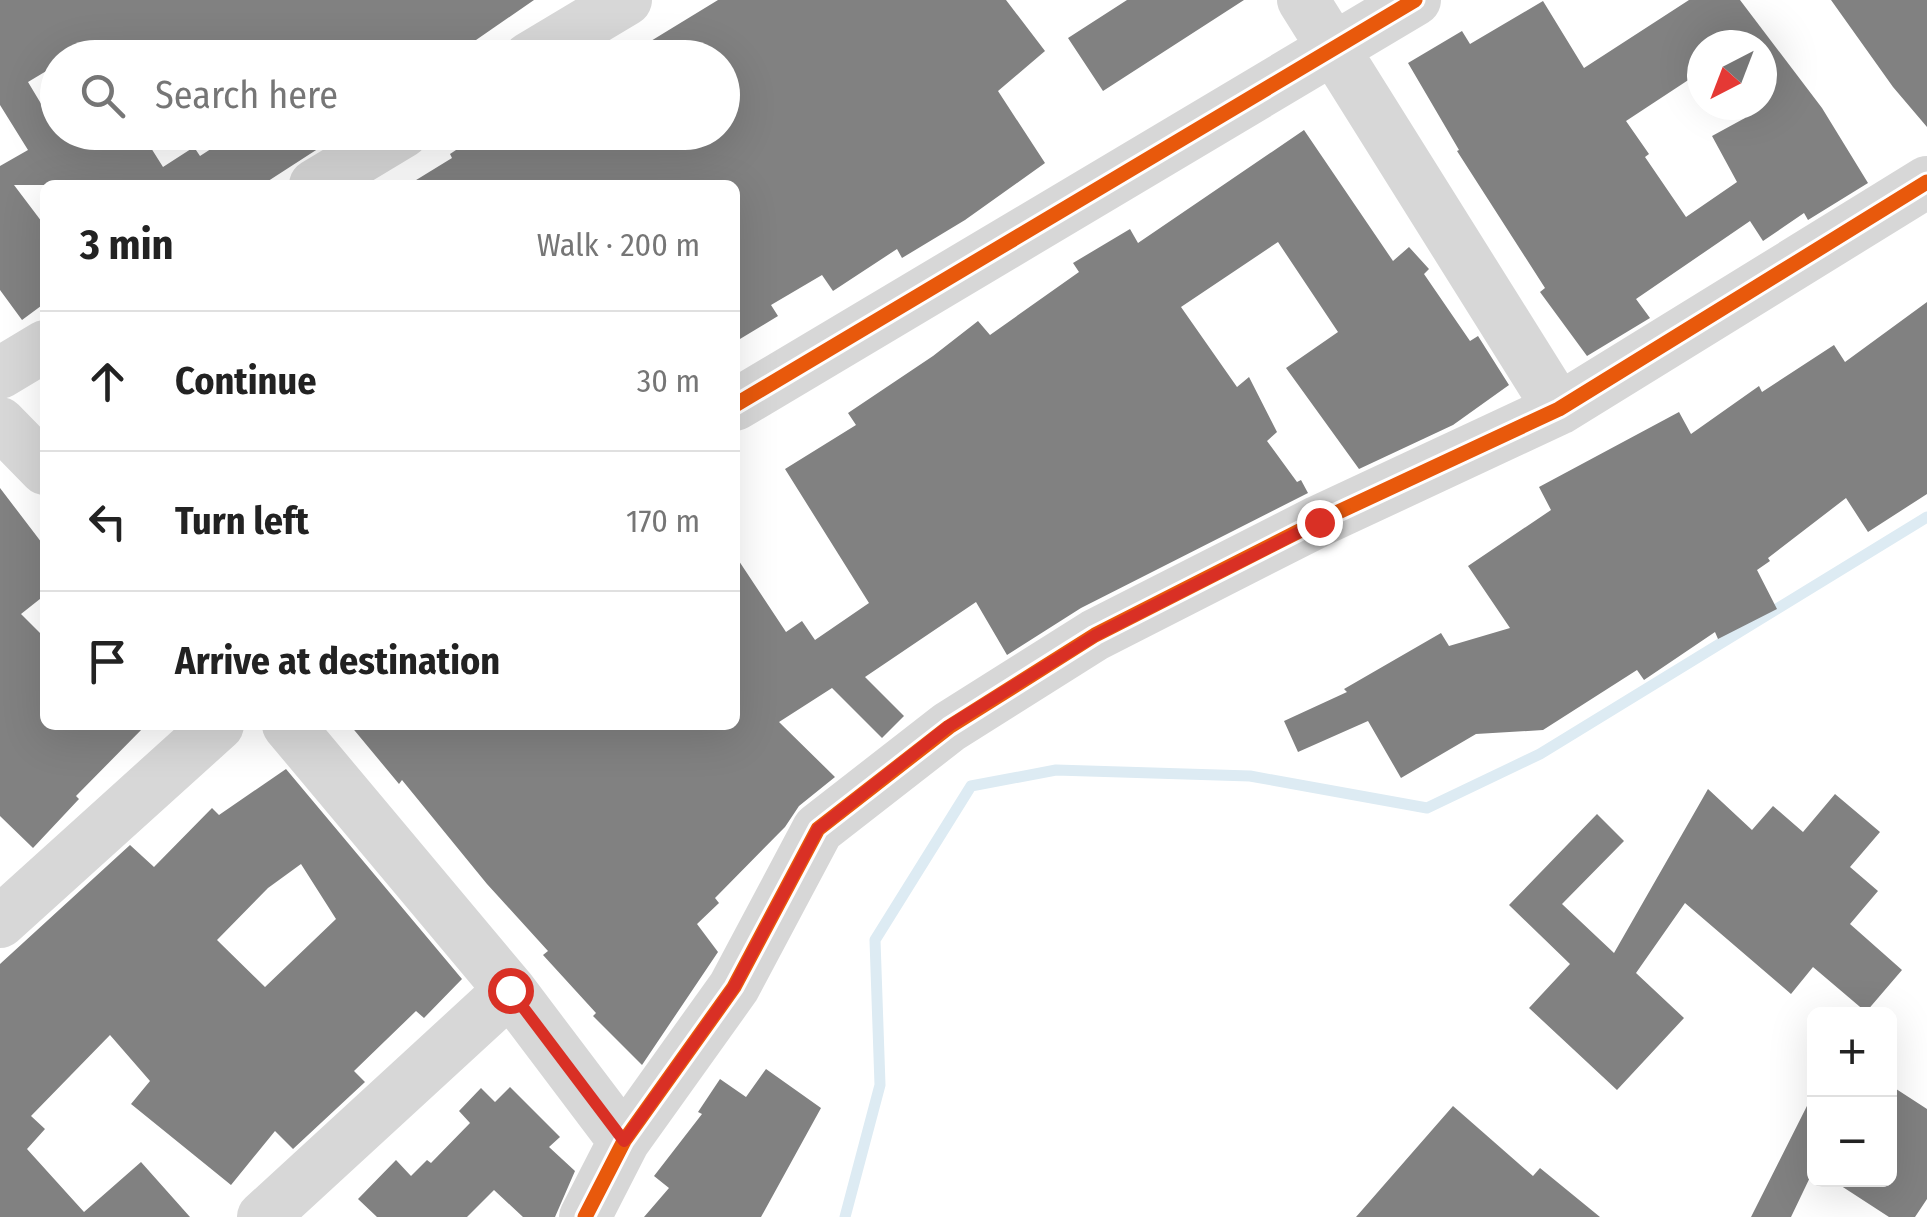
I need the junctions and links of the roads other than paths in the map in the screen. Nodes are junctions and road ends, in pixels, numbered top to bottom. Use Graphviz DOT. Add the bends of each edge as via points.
graph roads {
  1 [pos="626,0"];
  2 [pos="1304,0"];
  3 [pos="1415,0"];
  4 [pos="559,40"];
  5 [pos="1334,50"];
  6 [pos="373,150"];
  7 [pos="323,180"];
  8 [pos="1927,182"];
  9 [pos="40,349"];
  10 [pos="0,372"];
  11 [pos="740,402"];
  12 [pos="1559,409"];
  13 [pos="0,423"];
  14 [pos="40,464"];
  15 [pos="212,730"];
  16 [pos="292,730"];
  17 [pos="0,922"];
  18 [pos="510,990"];
  19 [pos="624,1141"];
  20 [pos="263,1217"];
  21 [pos="585,1217"];
  1 -- 4 [label="street"];
  2 -- 5 [label="street"];
  3 -- 5 [label="street"];
  5 -- 11 [label="street"];
  5 -- 12 [label="street"];
  6 -- 7 [label="street"];
  8 -- 12 [label="street"];
  9 -- 10 [label="street"];
  12 -- 19 [label="street" via="1096,635 949,726 818,829 734,987"];
  13 -- 14 [label="street"];
  15 -- 17 [label="street"];
  16 -- 18 [label="street"];
  18 -- 19 [label="street"];
  18 -- 20 [label="street"];
  19 -- 21 [label="street"];
}
